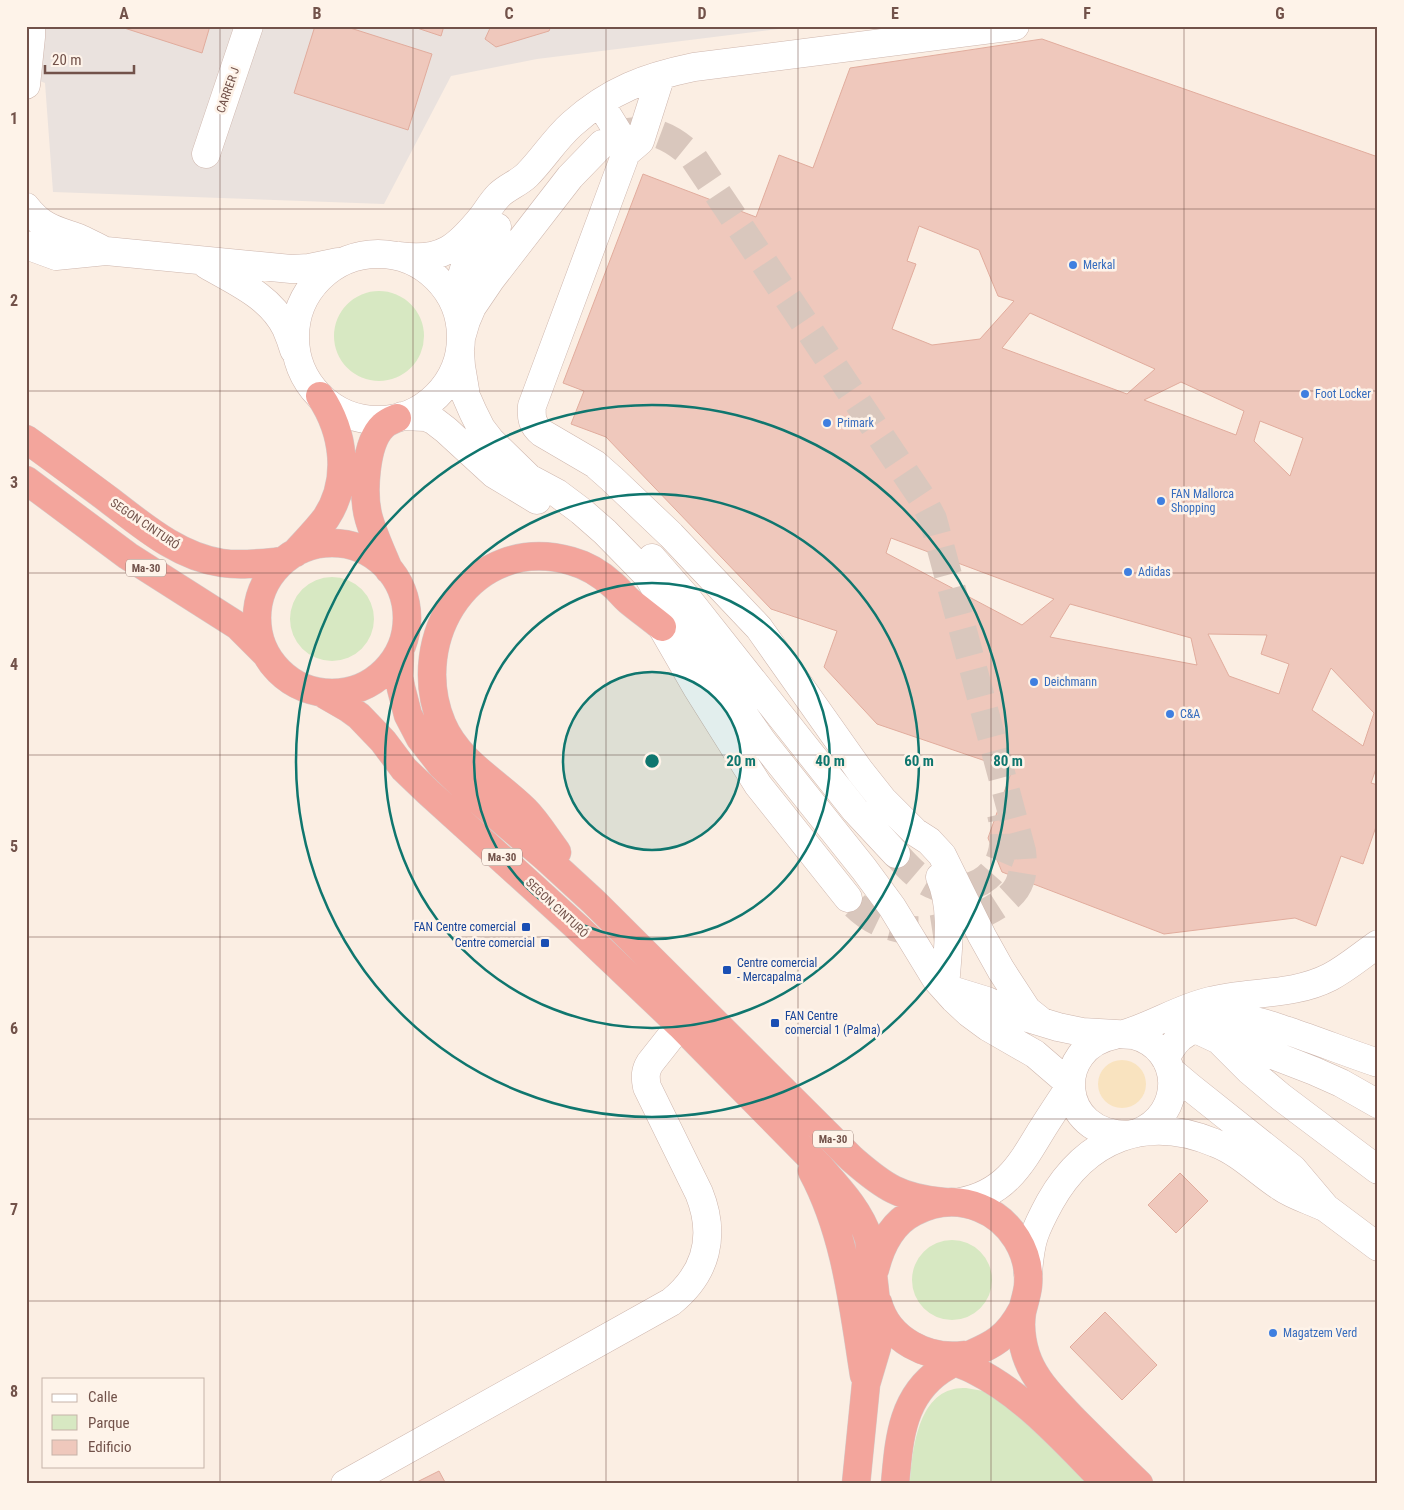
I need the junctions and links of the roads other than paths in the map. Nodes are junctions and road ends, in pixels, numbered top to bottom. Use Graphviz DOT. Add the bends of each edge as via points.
graph roads {
  1 [pos="31,26"];
  2 [pos="249,26"];
  3 [pos="1015,26"];
  4 [pos="661,75"];
  5 [pos="26,84"];
  6 [pos="600,103"];
  7 [pos="614,148"];
  8 [pos="206,154"];
  9 [pos="526,176"];
  10 [pos="26,207"];
  11 [pos="26,245"];
  12 [pos="106,252"];
  13 [pos="400,256"];
  14 [pos="347,260"];
  15 [pos="201,261"];
  16 [pos="457,311"];
  17 [pos="460,345"];
  18 [pos="299,361"];
  19 [pos="320,396"];
  20 [pos="399,417"];
  21 [pos="26,439"];
  22 [pos="500,449"];
  23 [pos="26,480"];
  24 [pos="289,557"];
  25 [pos="389,570"];
  26 [pos="662,627"];
  27 [pos="400,651"];
  28 [pos="267,654"];
  29 [pos="718,677"];
  30 [pos="322,693"];
  31 [pos="914,832"];
  32 [pos="896,854"];
  33 [pos="848,898"];
  34 [pos="594,902"];
  35 [pos="1378,944"];
  36 [pos="945,989"];
  37 [pos="1042,1022"];
  38 [pos="680,1025"];
  39 [pos="1195,1032"];
  40 [pos="1120,1034"];
  41 [pos="1378,1063"];
  42 [pos="1168,1064"];
  43 [pos="1071,1085"];
  44 [pos="1378,1104"];
  45 [pos="1132,1134"];
  46 [pos="790,1136"];
  47 [pos="1378,1170"];
  48 [pos="952,1202"];
  49 [pos="1326,1208"];
  50 [pos="1378,1247"];
  51 [pos="1028,1273"];
  52 [pos="876,1289"];
  53 [pos="1022,1310"];
  54 [pos="944,1358"];
  55 [pos="866,1384"];
  56 [pos="999,1384"];
  57 [pos="922,1389"];
  58 [pos="345,1484"];
  59 [pos="856,1484"];
  60 [pos="895,1484"];
  61 [pos="1107,1484"];
  62 [pos="1138,1484"];
  1 -- 5 [label="street"];
  2 -- 8 [label="street, CARRER J"];
  3 -- 4 [label="street" via="694,67"];
  4 -- 6 [label="street" via="632,85"];
  4 -- 7 [label="street" via="640,140"];
  6 -- 7 [label="street" via="624,142"];
  6 -- 9 [label="street" via="572,124"];
  7 -- 17 [label="street" via="570,177 491,278 472,307"];
  7 -- 31 [label="street" via="532,406 533,424 542,433 595,464 719,585 759,628 848,755 883,800"];
  9 -- 13 [label="street" via="499,195 465,238 450,248 430,257"];
  9 -- 16 [label="street" via="515,205 464,269 458,289"];
  10 -- 12 [label="street" via="45,225"];
  11 -- 12 [label="street" via="56,256"];
  12 -- 15 [label="street"];
  13 -- 14 [label="street" via="373,254"];
  13 -- 16 [label="street" via="414,261 436,277 452,297"];
  14 -- 15 [label="street" via="291,269"];
  14 -- 18 [label="street" via="324,274 306,295 294,334"];
  15 -- 18 [label="street" via="270,305 286,328"];
  16 -- 17 [label="street"];
  17 -- 20 [label="street" via="451,378 434,399 422,408"];
  17 -- 22 [label="street" via="460,366 472,412"];
  18 -- 19 [label="street"];
  19 -- 20 [label="street" via="331,406 356,418 383,420"];
  19 -- 24 [label="highway, Ma-30" via="338,433 342,460 340,484 327,517"];
  20 -- 25 [label="highway, Ma-30" via="379,431 366,476 369,519"];
  20 -- 26 [label="street" via="433,420 494,474 573,525 602,549 636,587"];
  21 -- 24 [label="highway, SEGON CINTURÓ / Ma-30" via="154,534 195,556 230,564"];
  22 -- 29 [label="street" via="529,478 557,493 587,516 636,563"];
  22 -- 32 [label="street" via="528,459 565,480 652,558 856,810"];
  23 -- 28 [label="highway, Ma-30" via="128,556 238,626"];
  24 -- 25 [label="highway, Ma-30" via="306,548 331,543 369,553"];
  24 -- 28 [label="highway, Ma-30" via="267,581 259,604 258,630"];
  25 -- 27 [label="highway, Ma-30" via="406,608 406,627"];
  26 -- 29 [label="street"];
  26 -- 33 [label="street" via="758,785"];
  26 -- 34 [label="highway" via="613,584 588,567 542,556 509,561 482,574 450,607 437,636 433,653 433,688 437,710 450,742 527,811"];
  27 -- 30 [label="highway, Ma-30" via="386,670 368,684 346,692"];
  27 -- 34 [label="highway, Ma-30" via="399,677 404,701 413,726 428,750"];
  28 -- 30 [label="highway, Ma-30" via="290,680"];
  29 -- 36 [label="street" via="762,741 892,907"];
  30 -- 38 [label="highway, SEGON CINTURÓ / Ma-30" via="359,716 404,769"];
  31 -- 36 [label="street" via="946,892 949,912"];
  31 -- 37 [label="street" via="929,841 942,855 1001,970 1027,1010"];
  34 -- 48 [label="highway, Ma-30" via="872,1176 903,1195 927,1201"];
  35 -- 40 [label="street" via="1317,982 1270,993 1211,1001 1139,1030"];
  36 -- 37 [label="street"];
  36 -- 43 [label="street" via="969,1014 1035,1054"];
  37 -- 40 [label="street" via="1082,1032"];
  38 -- 46 [label="highway, Ma-30"];
  38 -- 58 [label="street" via="650,1062 645,1075 647,1087 699,1193 707,1218 705,1256 689,1285 671,1302"];
  39 -- 41 [label="street" via="1224,1021 1261,1022"];
  39 -- 42 [label="street" via="1176,1042"];
  39 -- 44 [label="street" via="1221,1034 1284,1058"];
  39 -- 47 [label="street" via="1220,1040 1281,1097"];
  40 -- 42 [label="street" via="1148,1041"];
  40 -- 43 [label="street" via="1093,1043 1081,1054"];
  42 -- 45 [label="street" via="1172,1090 1168,1106 1152,1126"];
  42 -- 49 [label="street" via="1190,1087 1293,1169"];
  43 -- 45 [label="street" via="1074,1102 1088,1123 1111,1135"];
  43 -- 48 [label="street" via="1010,1177 986,1194"];
  45 -- 49 [label="street" via="1175,1132 1216,1143 1246,1160 1282,1188"];
  45 -- 51 [label="street" via="1114,1139 1094,1151 1055,1192 1034,1236"];
  46 -- 52 [label="highway, Ma-30" via="858,1214 869,1239"];
  46 -- 55 [label="highway" via="823,1194 836,1231 852,1292"];
  48 -- 51 [label="highway" via="986,1210 1007,1226 1022,1248"];
  48 -- 52 [label="highway" via="921,1208 899,1222 878,1257"];
  49 -- 50 [label="street"];
  51 -- 53 [label="highway"];
  52 -- 54 [label="highway" via="885,1318 899,1336"];
  52 -- 55 [label="highway" via="879,1328"];
  53 -- 54 [label="highway" via="1001,1339 980,1351"];
  53 -- 62 [label="highway" via="1021,1335 1031,1367 1041,1382"];
  54 -- 56 [label="highway"];
  54 -- 57 [label="highway" via="942,1370"];
  55 -- 59 [label="highway"];
  56 -- 57 [label="highway" via="975,1376 950,1375"];
  56 -- 61 [label="highway" via="1020,1399"];
  57 -- 60 [label="highway" via="902,1426"];
}
